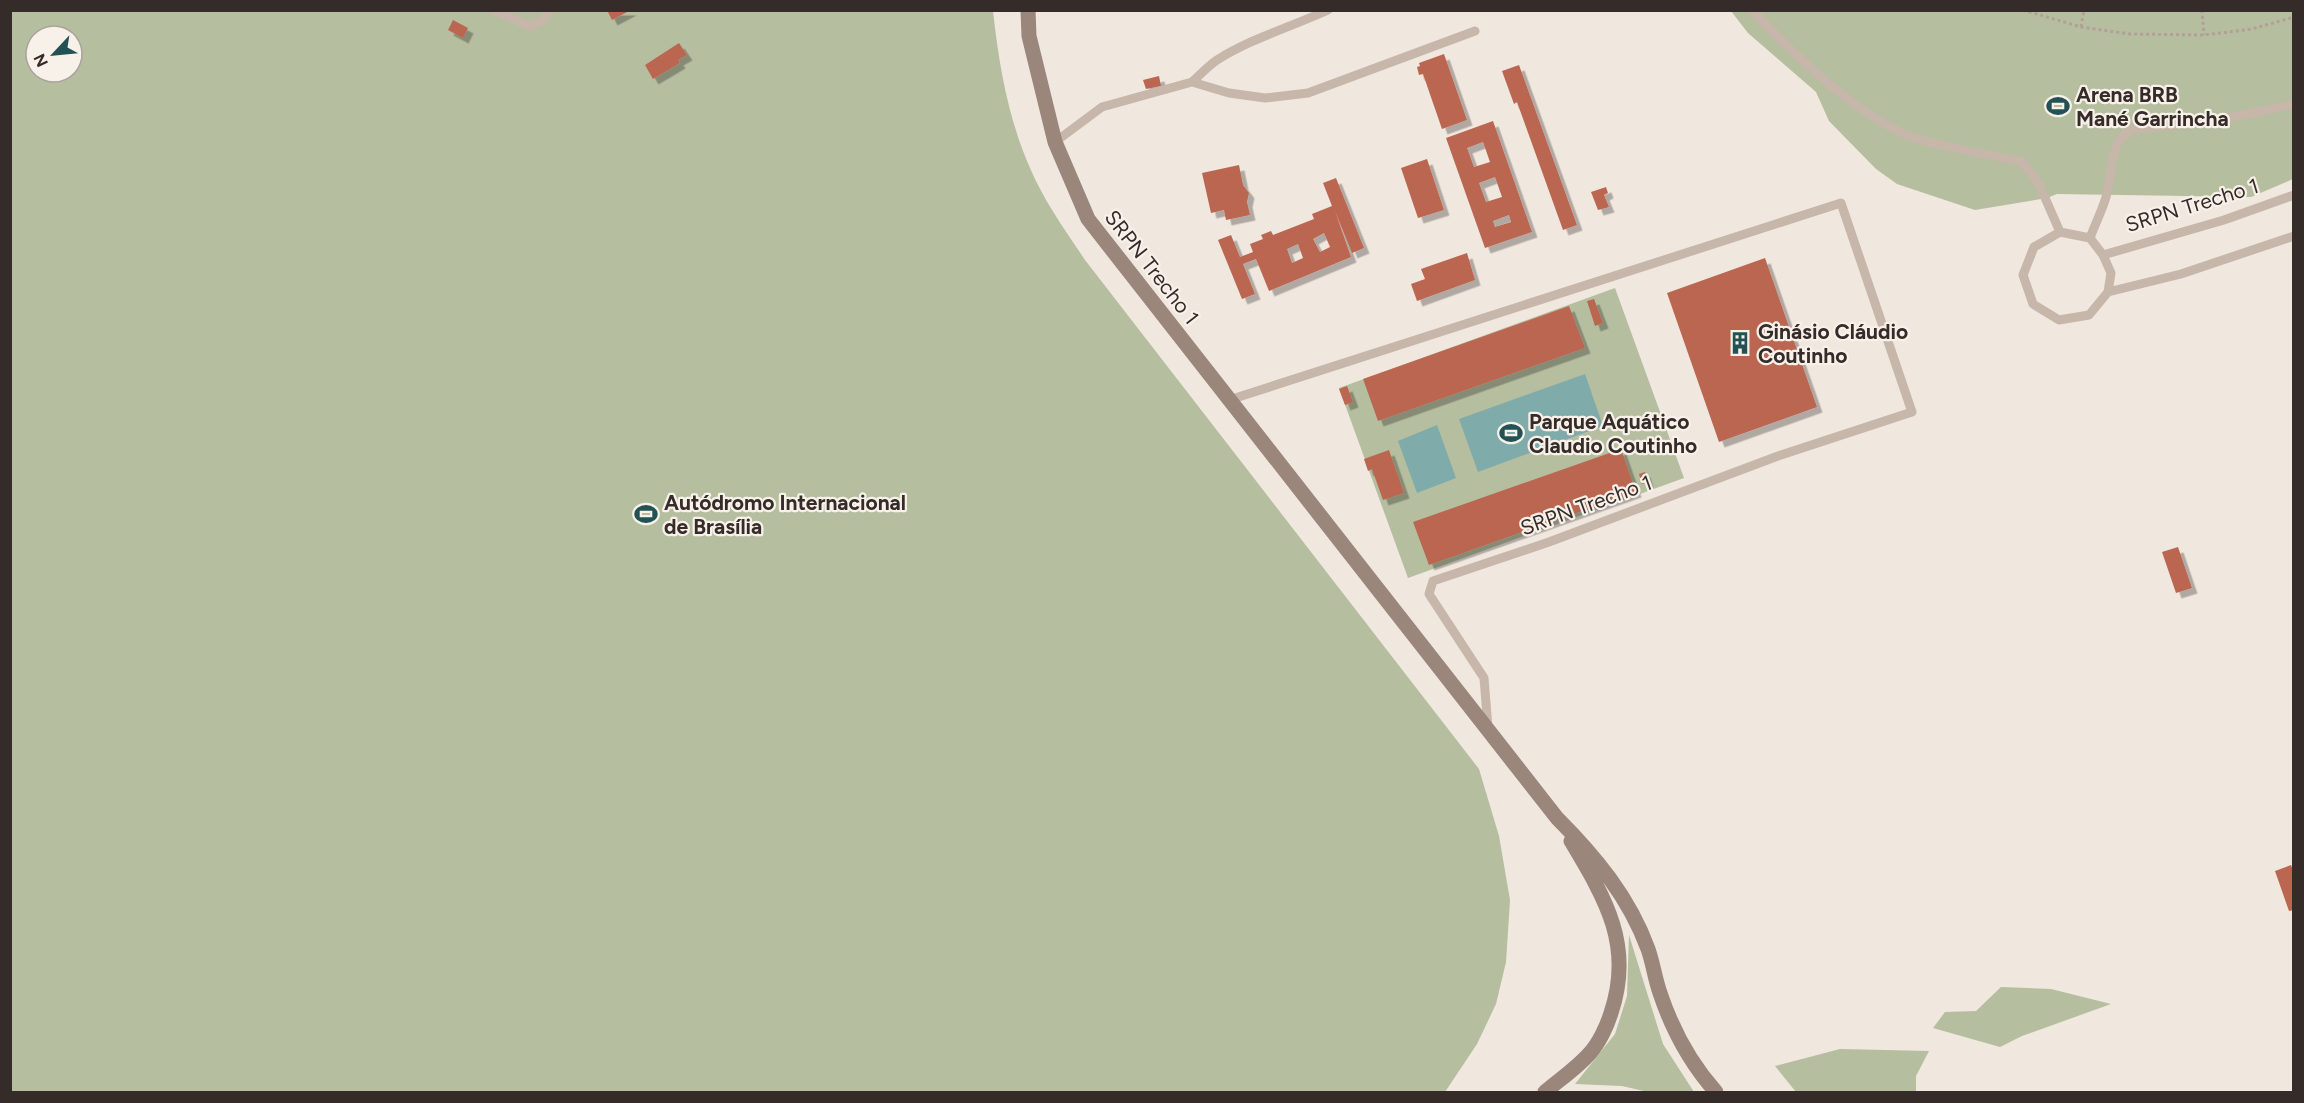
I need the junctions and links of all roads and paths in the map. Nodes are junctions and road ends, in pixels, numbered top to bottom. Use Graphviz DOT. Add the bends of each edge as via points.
graph roads {
  1 [pos="551,10"];
  2 [pos="1028,10"];
  3 [pos="1328,10"];
  4 [pos="1752,10"];
  5 [pos="2023,10"];
  6 [pos="2084,10"];
  7 [pos="2202,10"];
  8 [pos="496,11"];
  9 [pos="2294,17"];
  10 [pos="2080,27"];
  11 [pos="1475,31"];
  12 [pos="2204,35"];
  13 [pos="1192,82"];
  14 [pos="2294,104"];
  15 [pos="1055,141"];
  16 [pos="2294,195"];
  17 [pos="2060,232"];
  18 [pos="2294,236"];
  19 [pos="2090,238"];
  20 [pos="2103,255"];
  21 [pos="2109,292"];
  22 [pos="1229,400"];
  23 [pos="1489,732"];
  24 [pos="1557,818"];
  25 [pos="1545,1092"];
  26 [pos="1716,1092"];
  1 -- 8 [label="lane" via="542,21 529,26"];
  2 -- 15 [label="main road, SRPN Trecho 1" via="1029,36"];
  3 -- 13 [label="lane" via="1245,45 1215,61"];
  4 -- 17 [label="lane" via="1789,50 1870,115 1917,138 2022,162 2039,184"];
  5 -- 10 [label="path"];
  6 -- 10 [label="path"];
  7 -- 12 [label="path"];
  9 -- 12 [label="path" via="2252,29"];
  10 -- 12 [label="path" via="2130,34"];
  11 -- 13 [label="lane" via="1308,93 1265,98"];
  13 -- 15 [label="lane" via="1102,107"];
  14 -- 19 [label="lane" via="2214,121 2126,132 2120,138 2107,195"];
  15 -- 22 [label="main road, SRPN Trecho 1" via="1088,219"];
  16 -- 20 [label="lane, SRPN Trecho 1"];
  17 -- 19 [label="lane"];
  17 -- 21 [label="lane" via="2034,247 2026,266 2023,275 2033,304 2059,320 2089,315"];
  18 -- 21 [label="lane" via="2181,274"];
  19 -- 20 [label="lane"];
  20 -- 21 [label="lane" via="2111,273"];
  22 -- 23 [label="main road, SRPN Trecho 1"];
  22 -- 23 [label="lane, SRPN Trecho 1" via="1841,203 1912,412 1778,456 1550,542 1433,581 1429,594 1484,678"];
  23 -- 24 [label="main road, SRPN Trecho 1"];
  24 -- 25 [label="main road, SRPN Trecho 1" via="1610,914 1621,957 1618,992 1591,1053"];
  24 -- 26 [label="main road, SRPN Trecho 1" via="1609,875 1631,911 1678,1037"];
}
